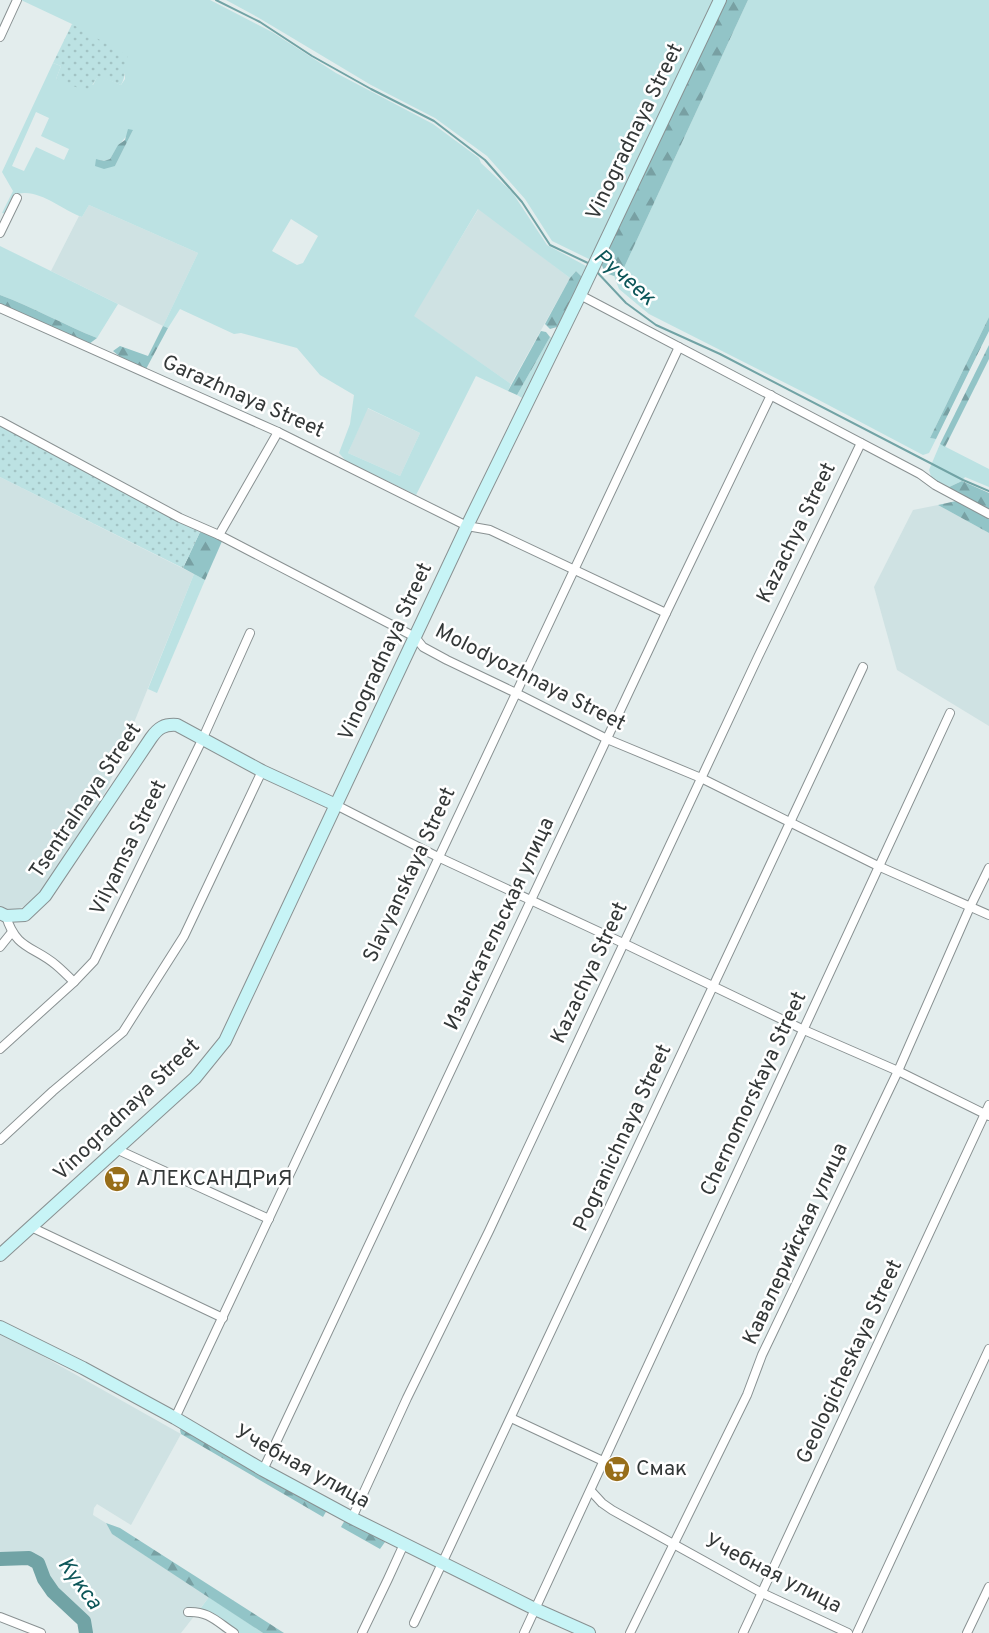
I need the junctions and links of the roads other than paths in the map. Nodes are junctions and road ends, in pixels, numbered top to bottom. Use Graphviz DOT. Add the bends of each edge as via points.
graph roads {
  1 [pos="17,0"];
  2 [pos="720,0"];
  3 [pos="0,37"];
  4 [pos="17,198"];
  5 [pos="0,233"];
  6 [pos="580,295"];
  7 [pos="0,308"];
  8 [pos="679,347"];
  9 [pos="771,395"];
  10 [pos="0,421"];
  11 [pos="278,432"];
  12 [pos="861,443"];
  13 [pos="989,514"];
  14 [pos="467,526"];
  15 [pos="219,535"];
  16 [pos="573,570"];
  17 [pos="666,613"];
  18 [pos="250,633"];
  19 [pos="414,637"];
  20 [pos="863,667"];
  21 [pos="516,693"];
  22 [pos="950,713"];
  23 [pos="607,739"];
  24 [pos="202,740"];
  25 [pos="262,771"];
  26 [pos="701,778"];
  27 [pos="336,805"];
  28 [pos="791,822"];
  29 [pos="438,857"];
  30 [pos="879,866"];
  31 [pos="989,868"];
  32 [pos="531,900"];
  33 [pos="970,907"];
  34 [pos="3,914"];
  35 [pos="989,915"];
  36 [pos="12,932"];
  37 [pos="623,943"];
  38 [pos="0,947"];
  39 [pos="74,982"];
  40 [pos="713,987"];
  41 [pos="804,1030"];
  42 [pos="0,1049"];
  43 [pos="898,1071"];
  44 [pos="989,1105"];
  45 [pos="987,1115"];
  46 [pos="0,1140"];
  47 [pos="116,1149"];
  48 [pos="269,1219"];
  49 [pos="31,1227"];
  50 [pos="0,1255"];
  51 [pos="223,1318"];
  52 [pos="0,1327"];
  53 [pos="989,1348"];
  54 [pos="175,1418"];
  55 [pos="511,1418"];
  56 [pos="603,1461"];
  57 [pos="263,1470"];
  58 [pos="591,1491"];
  59 [pos="352,1518"];
  60 [pos="404,1544"];
  61 [pos="674,1545"];
  62 [pos="442,1563"];
  63 [pos="989,1587"];
  64 [pos="762,1593"];
  65 [pos="536,1609"];
  66 [pos="188,1612"];
  67 [pos="0,1617"];
  68 [pos="414,1623"];
  69 [pos="41,1633"];
  70 [pos="234,1633"];
  71 [pos="362,1633"];
  72 [pos="524,1633"];
  73 [pos="589,1633"];
  74 [pos="630,1633"];
  75 [pos="743,1633"];
  76 [pos="848,1633"];
  77 [pos="857,1633"];
  78 [pos="967,1633"];
  1 -- 3 [label="street"];
  2 -- 6 [label="street, Vinogradnaya Street"];
  4 -- 5 [label="street"];
  6 -- 8 [label="street"];
  6 -- 14 [label="street, Vinogradnaya Street"];
  7 -- 11 [label="street, Garazhnaya Street"];
  8 -- 9 [label="street"];
  8 -- 16 [label="street, Slavyanskaya Street"];
  9 -- 12 [label="street"];
  9 -- 17 [label="street, Изыскательская улица"];
  10 -- 15 [label="street, Molodyozhnaya Street"];
  11 -- 14 [label="street, Garazhnaya Street"];
  11 -- 15 [label="street"];
  12 -- 13 [label="street"];
  12 -- 26 [label="street, Kazachya Street"];
  14 -- 16 [label="street, Garazhnaya Street" via="490,530"];
  14 -- 19 [label="street, Vinogradnaya Street"];
  15 -- 19 [label="street, Molodyozhnaya Street"];
  16 -- 17 [label="street, Garazhnaya Street"];
  16 -- 21 [label="street, Slavyanskaya Street"];
  17 -- 23 [label="street, Изыскательская улица"];
  18 -- 24 [label="street, Vilyamsa Street"];
  19 -- 21 [label="street, Molodyozhnaya Street" via="423,647"];
  19 -- 27 [label="street, Vinogradnaya Street"];
  20 -- 28 [label="street, Pogranichnaya Street"];
  21 -- 23 [label="street, Molodyozhnaya Street"];
  21 -- 29 [label="street, Slavyanskaya Street"];
  22 -- 30 [label="street, Chernomorskaya Street"];
  23 -- 26 [label="street, Molodyozhnaya Street"];
  23 -- 32 [label="street, Изыскательская улица"];
  24 -- 25 [label="street, Tsentralnaya Street"];
  24 -- 34 [label="street, Tsentralnaya Street" via="177,725 156,731 45,896 25,915"];
  24 -- 39 [label="street, Vilyamsa Street" via="94,961"];
  25 -- 27 [label="street, Tsentralnaya Street"];
  25 -- 46 [label="street" via="184,936 123,1032"];
  26 -- 28 [label="street, Molodyozhnaya Street"];
  26 -- 37 [label="street, Kazachya Street"];
  27 -- 29 [label="street"];
  27 -- 47 [label="street, Vinogradnaya Street" via="225,1041 195,1078"];
  28 -- 30 [label="street, Molodyozhnaya Street"];
  28 -- 40 [label="street, Pogranichnaya Street"];
  29 -- 32 [label="street"];
  29 -- 48 [label="street, Slavyanskaya Street"];
  30 -- 33 [label="street, Molodyozhnaya Street"];
  30 -- 41 [label="street, Chernomorskaya Street"];
  31 -- 33 [label="street, Кавалерийская улица"];
  32 -- 37 [label="street"];
  32 -- 57 [label="street, Изыскательская улица"];
  33 -- 35 [label="street, Molodyozhnaya Street"];
  33 -- 43 [label="street, Кавалерийская улица"];
  34 -- 36 [label="street"];
  36 -- 38 [label="street"];
  36 -- 39 [label="street"];
  37 -- 40 [label="street"];
  37 -- 59 [label="street, Kazachya Street"];
  39 -- 42 [label="street, Vilyamsa Street"];
  40 -- 41 [label="street"];
  40 -- 55 [label="street, Pogranichnaya Street"];
  41 -- 43 [label="street"];
  41 -- 56 [label="street, Chernomorskaya Street"];
  43 -- 45 [label="street"];
  43 -- 61 [label="street, Кавалерийская улица"];
  44 -- 45 [label="street, Geologicheskaya Street"];
  45 -- 64 [label="street, Geologicheskaya Street"];
  47 -- 48 [label="street"];
  47 -- 49 [label="street, Vinogradnaya Street"];
  48 -- 51 [label="street, Slavyanskaya Street"];
  49 -- 50 [label="street, Vinogradnaya Street"];
  49 -- 51 [label="street"];
  51 -- 54 [label="street, Slavyanskaya Street"];
  52 -- 54 [label="street, Учебная улица"];
  53 -- 77 [label="street"];
  54 -- 57 [label="street, Учебная улица"];
  55 -- 56 [label="street"];
  55 -- 62 [label="street, Pogranichnaya Street"];
  56 -- 58 [label="street, Chernomorskaya Street"];
  57 -- 59 [label="street, Учебная улица"];
  58 -- 61 [label="street, Учебная улица" via="612,1510"];
  58 -- 65 [label="street, Chernomorskaya Street"];
  59 -- 60 [label="street, Учебная улица"];
  60 -- 62 [label="street, Учебная улица"];
  60 -- 71 [label="street"];
  61 -- 64 [label="street, Учебная улица"];
  61 -- 74 [label="street, Кавалерийская улица"];
  62 -- 65 [label="street, Учебная улица"];
  62 -- 68 [label="street, Pogranichnaya Street"];
  63 -- 78 [label="street"];
  64 -- 75 [label="street, Geologicheskaya Street"];
  64 -- 76 [label="street, Учебная улица"];
  65 -- 72 [label="street, Chernomorskaya Street"];
  65 -- 73 [label="street, Учебная улица"];
  66 -- 70 [label="street" via="211,1616"];
  67 -- 69 [label="street"];
}
